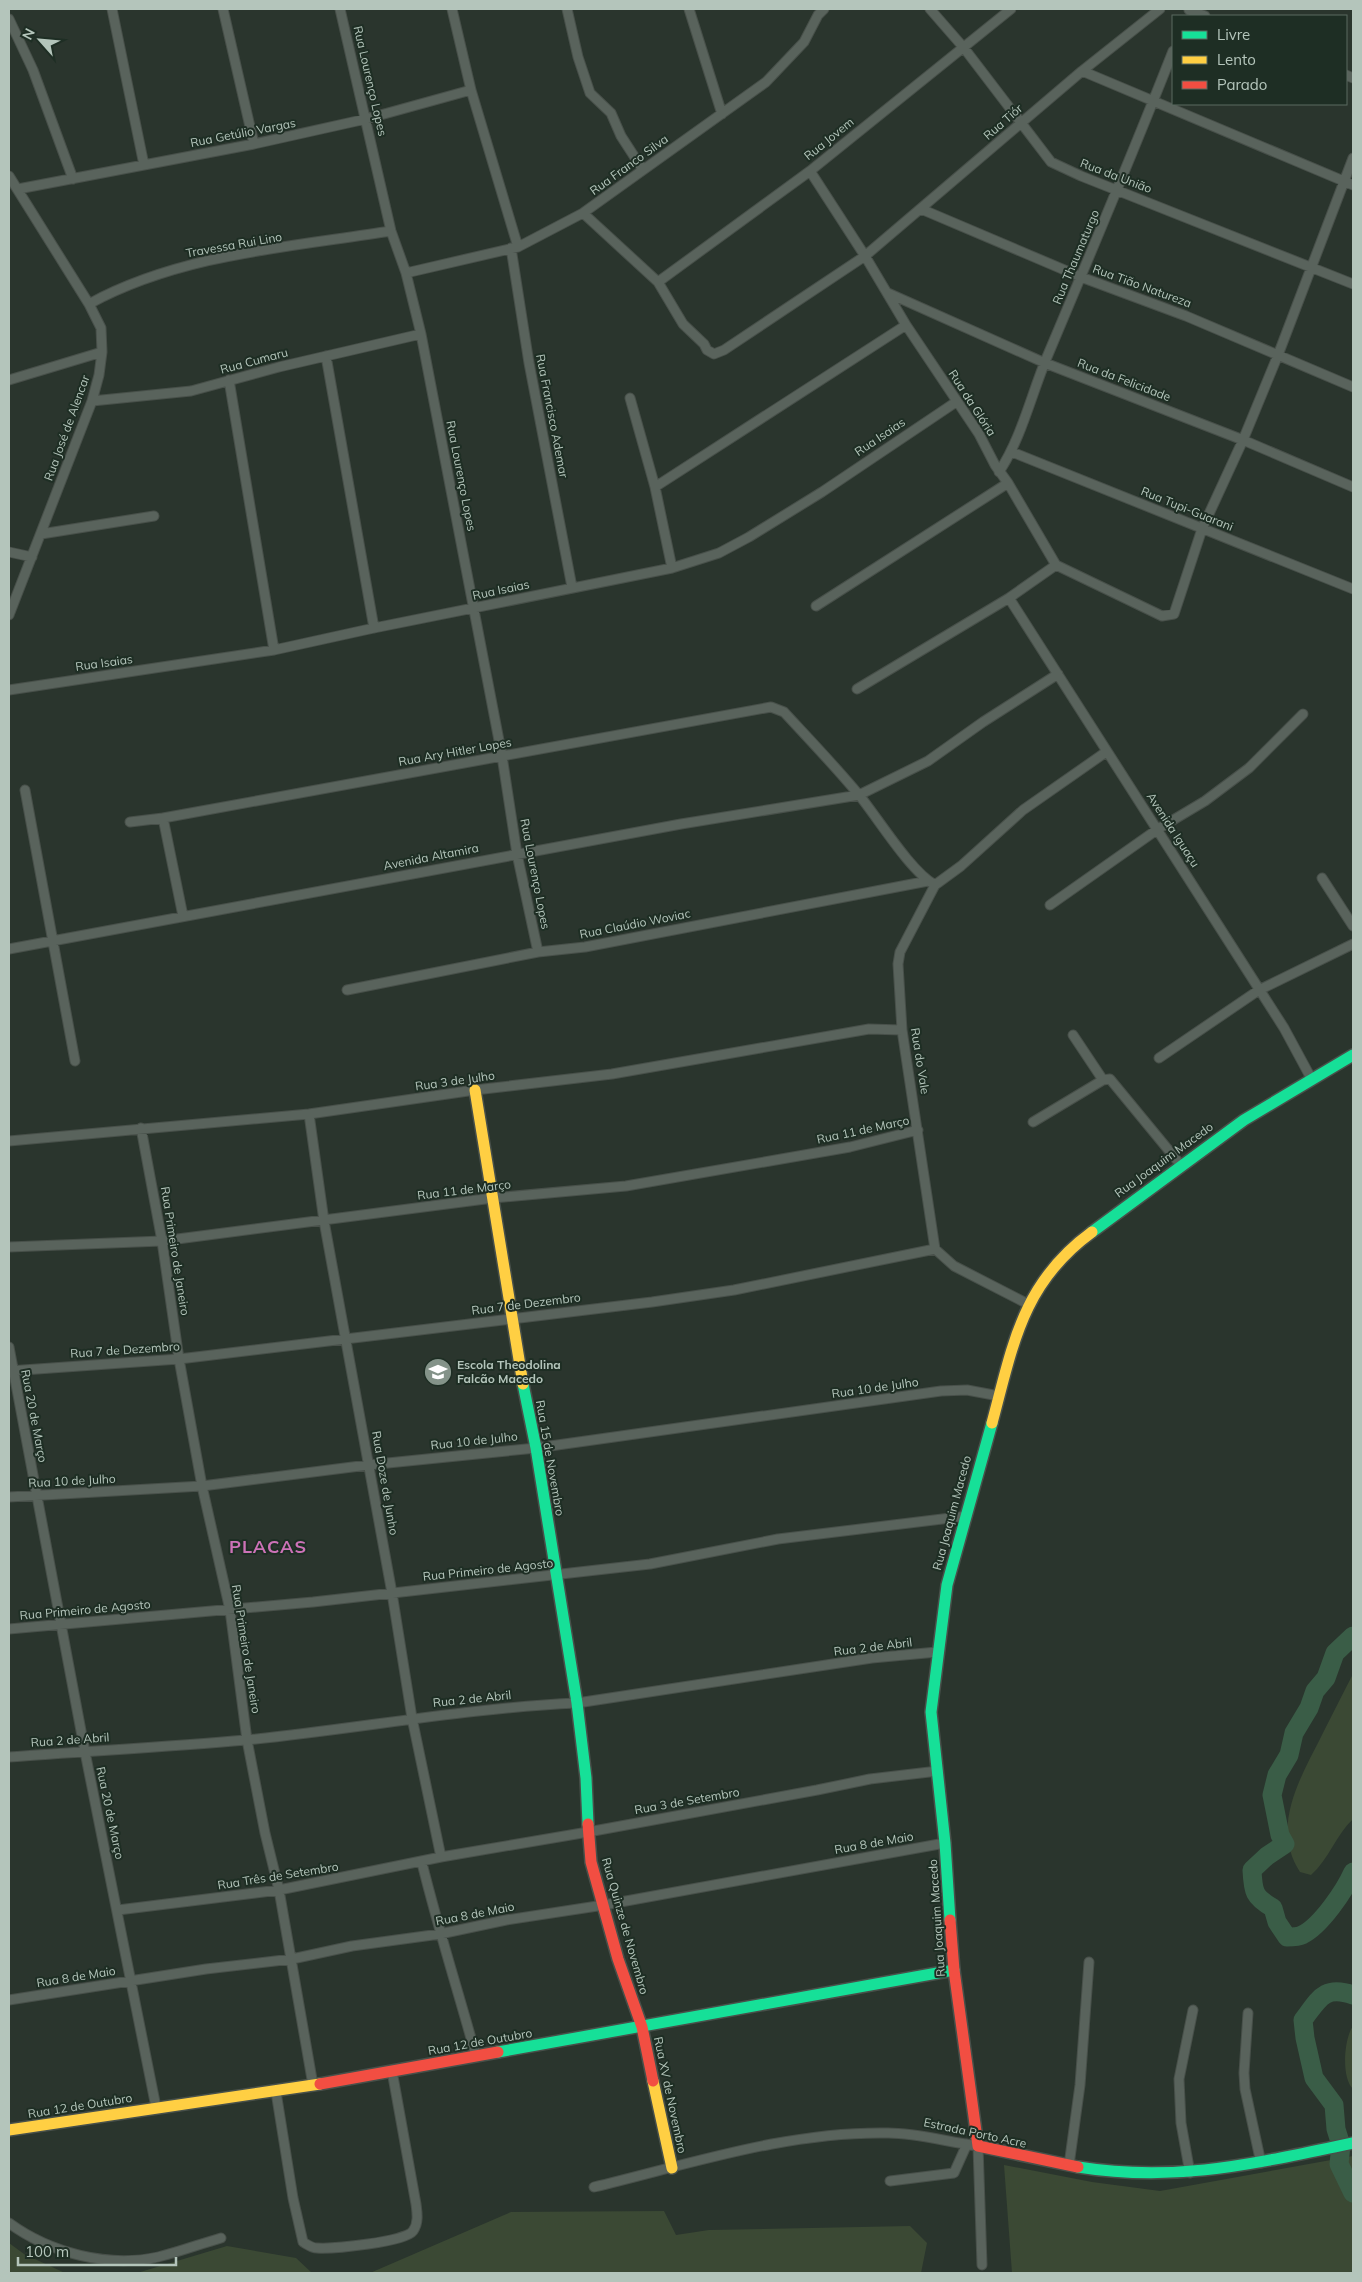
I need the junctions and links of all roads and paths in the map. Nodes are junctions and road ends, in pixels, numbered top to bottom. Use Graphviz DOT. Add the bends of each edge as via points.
graph roads {
  1 [pos="112,9"];
  2 [pos="223,9"];
  3 [pos="340,9"];
  4 [pos="452,9"];
  5 [pos="567,9"];
  6 [pos="689,9"];
  7 [pos="930,9"];
  8 [pos="1011,9"];
  9 [pos="1160,9"];
  10 [pos="819,11"];
  11 [pos="9,19"];
  12 [pos="964,48"];
  13 [pos="1172,54"];
  14 [pos="1082,71"];
  15 [pos="471,90"];
  16 [pos="1153,101"];
  17 [pos="722,114"];
  18 [pos="366,119"];
  19 [pos="1020,124"];
  20 [pos="254,144"];
  21 [pos="1353,158"];
  22 [pos="144,165"];
  23 [pos="642,170"];
  24 [pos="810,171"];
  25 [pos="9,176"];
  26 [pos="73,179"];
  27 [pos="1343,181"];
  28 [pos="1353,185"];
  29 [pos="18,189"];
  30 [pos="1118,190"];
  31 [pos="921,210"];
  32 [pos="583,214"];
  33 [pos="391,231"];
  34 [pos="515,248"];
  35 [pos="865,256"];
  36 [pos="1312,268"];
  37 [pos="406,273"];
  38 [pos="1081,277"];
  39 [pos="658,282"];
  40 [pos="1353,284"];
  41 [pos="888,293"];
  42 [pos="89,304"];
  43 [pos="906,325"];
  44 [pos="420,334"];
  45 [pos="102,352"];
  46 [pos="1278,354"];
  47 [pos="326,356"];
  48 [pos="1045,362"];
  49 [pos="9,380"];
  50 [pos="229,380"];
  51 [pos="1353,387"];
  52 [pos="630,398"];
  53 [pos="92,401"];
  54 [pos="956,402"];
  55 [pos="1242,440"];
  56 [pos="1012,452"];
  57 [pos="999,472"];
  58 [pos="1008,483"];
  59 [pos="654,487"];
  60 [pos="1353,487"];
  61 [pos="154,516"];
  62 [pos="1202,529"];
  63 [pos="41,534"];
  64 [pos="9,552"];
  65 [pos="32,557"];
  66 [pos="1056,565"];
  67 [pos="672,568"];
  68 [pos="572,587"];
  69 [pos="1353,589"];
  70 [pos="1010,598"];
  71 [pos="816,606"];
  72 [pos="475,608"];
  73 [pos="9,615"];
  74 [pos="374,628"];
  75 [pos="274,650"];
  76 [pos="1058,674"];
  77 [pos="857,689"];
  78 [pos="9,690"];
  79 [pos="1303,714"];
  80 [pos="1106,752"];
  81 [pos="502,756"];
  82 [pos="25,790"];
  83 [pos="859,795"];
  84 [pos="163,818"];
  85 [pos="130,822"];
  86 [pos="1158,829"];
  87 [pos="517,854"];
  88 [pos="1322,878"];
  89 [pos="932,883"];
  90 [pos="1050,905"];
  91 [pos="183,916"];
  92 [pos="1353,926"];
  93 [pos="53,941"];
  94 [pos="1353,944"];
  95 [pos="9,949"];
  96 [pos="538,952"];
  97 [pos="347,990"];
  98 [pos="1259,990"];
  99 [pos="902,1030"];
  100 [pos="1073,1035"];
  101 [pos="1353,1055"];
  102 [pos="1159,1058"];
  103 [pos="74,1060"];
  104 [pos="1311,1078"];
  105 [pos="1105,1079"];
  106 [pos="475,1090"];
  107 [pos="309,1114"];
  108 [pos="1034,1122"];
  109 [pos="141,1128"];
  110 [pos="918,1130"];
  111 [pos="9,1141"];
  112 [pos="1180,1164"];
  113 [pos="493,1198"];
  114 [pos="324,1221"];
  115 [pos="162,1241"];
  116 [pos="9,1247"];
  117 [pos="935,1249"];
  118 [pos="1028,1304"];
  119 [pos="512,1320"];
  120 [pos="346,1339"];
  121 [pos="9,1346"];
  122 [pos="178,1359"];
  123 [pos="11,1371"];
  124 [pos="1000,1396"];
  125 [pos="536,1448"];
  126 [pos="368,1464"];
  127 [pos="202,1486"];
  128 [pos="9,1496"];
  129 [pos="36,1496"];
  130 [pos="967,1516"];
  131 [pos="556,1575"];
  132 [pos="392,1593"];
  133 [pos="230,1610"];
  134 [pos="62,1624"];
  135 [pos="9,1629"];
  136 [pos="937,1652"];
  137 [pos="577,1703"];
  138 [pos="412,1718"];
  139 [pos="247,1740"];
  140 [pos="85,1752"];
  141 [pos="9,1757"];
  142 [pos="938,1771"];
  143 [pos="588,1832"];
  144 [pos="945,1843"];
  145 [pos="442,1857"];
  146 [pos="422,1862"];
  147 [pos="279,1890"];
  148 [pos="604,1905"];
  149 [pos="118,1910"];
  150 [pos="440,1934"];
  151 [pos="292,1960"];
  152 [pos="1089,1962"];
  153 [pos="954,1970"];
  154 [pos="129,1981"];
  155 [pos="9,2000"];
  156 [pos="1193,2010"];
  157 [pos="1248,2013"];
  158 [pos="642,2027"];
  159 [pos="476,2056"];
  160 [pos="392,2071"];
  161 [pos="313,2085"];
  162 [pos="276,2092"];
  163 [pos="156,2107"];
  164 [pos="9,2130"];
  165 [pos="1353,2143"];
  166 [pos="972,2145"];
  167 [pos="1262,2163"];
  168 [pos="1069,2165"];
  169 [pos="672,2168"];
  170 [pos="1190,2173"];
  171 [pos="890,2181"];
  172 [pos="594,2187"];
  173 [pos="9,2223"];
  174 [pos="221,2238"];
  175 [pos="982,2265"];
  1 -- 22 [label="street"];
  2 -- 20 [label="street"];
  3 -- 18 [label="street, Rua Lourenço Lopes"];
  4 -- 15 [label="street, Rua Francisco Ademar"];
  5 -- 23 [label="street" via="590,93 611,113"];
  6 -- 17 [label="street"];
  7 -- 12 [label="street, Rua da União"];
  8 -- 12 [label="street, Rua Jovem"];
  9 -- 14 [label="street, Rua Tiór"];
  10 -- 17 [label="street, Rua Franco Silva" via="804,42 772,75"];
  11 -- 26 [label="street" via="33,70"];
  12 -- 19 [label="street, Rua da União"];
  12 -- 24 [label="street, Rua Jovem"];
  13 -- 16 [label="street, Rua Thaumaturgo"];
  14 -- 16 [label="street"];
  14 -- 19 [label="street, Rua Tiór"];
  15 -- 18 [label="street, Rua Getúlio Vargas"];
  15 -- 34 [label="street, Rua Francisco Ademar"];
  16 -- 27 [label="street"];
  16 -- 30 [label="street, Rua Thaumaturgo"];
  17 -- 23 [label="street, Rua Franco Silva"];
  18 -- 20 [label="street, Rua Getúlio Vargas"];
  18 -- 33 [label="street, Rua Lourenço Lopes"];
  19 -- 30 [label="street, Rua da União" via="1051,162"];
  19 -- 31 [label="street, Rua Tiór"];
  20 -- 22 [label="street, Rua Getúlio Vargas"];
  21 -- 27 [label="street"];
  22 -- 26 [label="street, Rua Getúlio Vargas"];
  23 -- 32 [label="street, Rua Franco Silva"];
  24 -- 35 [label="street, Rua da Glória"];
  24 -- 39 [label="street, Rua Jovem"];
  25 -- 29 [label="street, Rua José de Alencar"];
  26 -- 29 [label="street, Rua Getúlio Vargas"];
  27 -- 28 [label="street"];
  27 -- 36 [label="street"];
  29 -- 42 [label="street, Rua José de Alencar"];
  30 -- 36 [label="street, Rua da União"];
  30 -- 38 [label="street, Rua Thaumaturgo"];
  31 -- 35 [label="street, Rua Tiór"];
  31 -- 38 [label="street, Rua Tião Natureza"];
  32 -- 34 [label="street, Rua Franco Silva"];
  32 -- 39 [label="street"];
  33 -- 37 [label="street, Rua Lourenço Lopes"];
  33 -- 42 [label="street, Travessa Rui Lino" via="183,267 118,288"];
  34 -- 37 [label="street, Rua Franco Silva"];
  34 -- 68 [label="street, Rua Francisco Ademar" via="529,363"];
  35 -- 39 [label="street, Rua Tiór" via="714,354 683,324"];
  35 -- 41 [label="street, Rua da Glória"];
  36 -- 40 [label="street, Rua da União"];
  36 -- 46 [label="street"];
  37 -- 44 [label="street, Rua Lourenço Lopes"];
  38 -- 46 [label="street, Rua Tião Natureza"];
  38 -- 48 [label="street, Rua Thaumaturgo"];
  41 -- 43 [label="street, Rua da Glória"];
  41 -- 48 [label="street, Rua da Felicidade"];
  42 -- 45 [label="street, Rua José de Alencar" via="101,328"];
  43 -- 54 [label="street, Rua da Glória"];
  43 -- 59 [label="street"];
  44 -- 47 [label="street, Rua Cumaru"];
  44 -- 72 [label="street, Rua Lourenço Lopes"];
  45 -- 49 [label="street"];
  45 -- 53 [label="street, Rua José de Alencar"];
  46 -- 51 [label="street, Rua Tião Natureza"];
  46 -- 55 [label="street"];
  47 -- 50 [label="street, Rua Cumaru"];
  47 -- 74 [label="street"];
  48 -- 55 [label="street, Rua da Felicidade"];
  48 -- 56 [label="street, Rua Thaumaturgo"];
  50 -- 53 [label="street, Rua Cumaru" via="191,391"];
  50 -- 75 [label="street"];
  52 -- 59 [label="street"];
  53 -- 63 [label="street, Rua José de Alencar"];
  54 -- 57 [label="street, Rua da Glória" via="979,434"];
  54 -- 67 [label="street, Rua Isaias" via="748,538"];
  55 -- 60 [label="street, Rua da Felicidade"];
  55 -- 62 [label="street"];
  56 -- 57 [label="street, Rua Thaumaturgo"];
  56 -- 62 [label="street, Rua Tupi-Guarani"];
  57 -- 58 [label="street, Rua da Glória"];
  58 -- 66 [label="street, Rua da Glória"];
  58 -- 71 [label="street"];
  59 -- 67 [label="street"];
  61 -- 63 [label="street"];
  62 -- 66 [label="street" via="1171,616 1162,616"];
  62 -- 69 [label="street, Rua Tupi-Guarani"];
  63 -- 65 [label="street, Rua José de Alencar"];
  64 -- 65 [label="street"];
  65 -- 73 [label="street, Rua José de Alencar"];
  66 -- 70 [label="street"];
  67 -- 68 [label="street, Rua Isaias"];
  68 -- 72 [label="street, Rua Isaias"];
  70 -- 76 [label="street, Avenida Iguaçu"];
  70 -- 77 [label="street"];
  72 -- 74 [label="street, Rua Isaias"];
  72 -- 81 [label="street, Rua Lourenço Lopes"];
  74 -- 75 [label="street, Rua Isaias"];
  75 -- 78 [label="street, Rua Isaias"];
  76 -- 80 [label="street, Avenida Iguaçu"];
  76 -- 83 [label="street, Avenida Altamira" via="928,761"];
  79 -- 86 [label="street" via="1249,768 1205,801"];
  80 -- 86 [label="street, Avenida Iguaçu"];
  80 -- 89 [label="street" via="1023,810 961,866"];
  81 -- 83 [label="street, Rua Ary Hitler Lopes" via="763,707 777,708"];
  81 -- 84 [label="street, Rua Ary Hitler Lopes"];
  81 -- 87 [label="street, Rua Lourenço Lopes"];
  82 -- 93 [label="street"];
  83 -- 87 [label="street, Avenida Altamira"];
  83 -- 89 [label="street"];
  84 -- 85 [label="street, Rua Ary Hitler Lopes"];
  84 -- 91 [label="street"];
  86 -- 90 [label="street"];
  86 -- 98 [label="street, Avenida Iguaçu"];
  87 -- 91 [label="street, Avenida Altamira"];
  87 -- 96 [label="street, Rua Lourenço Lopes"];
  88 -- 92 [label="street"];
  89 -- 96 [label="street, Rua Claúdio Woviac" via="585,947"];
  89 -- 99 [label="street, Rua do Vale" via="900,952"];
  91 -- 93 [label="street, Avenida Altamira"];
  93 -- 95 [label="street, Avenida Altamira"];
  93 -- 103 [label="street"];
  94 -- 98 [label="street"];
  96 -- 97 [label="street, Rua Claúdio Woviac"];
  98 -- 102 [label="street"];
  98 -- 104 [label="street, Avenida Iguaçu"];
  99 -- 106 [label="street, Rua 3 de Julho" via="869,1029 612,1074"];
  99 -- 110 [label="street, Rua do Vale"];
  100 -- 105 [label="street"];
  101 -- 104 [label="street, Rua Joaquim Macedo"];
  104 -- 112 [label="street, Rua Joaquim Macedo"];
  105 -- 108 [label="street"];
  105 -- 112 [label="street" via="1114,1082"];
  106 -- 107 [label="street, Rua 3 de Julho"];
  106 -- 113 [label="street, Rua 15 de Novembro"];
  107 -- 109 [label="street, Rua 3 de Julho"];
  107 -- 114 [label="street, Rua Doze de Junho"];
  109 -- 111 [label="street, Rua 3 de Julho"];
  109 -- 115 [label="street, Rua Primeiro de Janeiro"];
  110 -- 113 [label="street, Rua 11 de Março" via="850,1147 626,1186"];
  110 -- 117 [label="street, Rua do Vale"];
  112 -- 118 [label="street, Rua Joaquim Macedo" via="1070,1247"];
  113 -- 114 [label="street, Rua 11 de Março"];
  113 -- 119 [label="street, Rua 15 de Novembro"];
  114 -- 115 [label="street, Rua 11 de Março"];
  114 -- 120 [label="street, Rua Doze de Junho"];
  115 -- 116 [label="street, Rua 11 de Março"];
  115 -- 122 [label="street, Rua Primeiro de Janeiro"];
  117 -- 118 [label="street" via="954,1266"];
  117 -- 119 [label="street, Rua 7 de Dezembro" via="734,1290"];
  118 -- 124 [label="street, Rua Joaquim Macedo" via="1010,1353"];
  119 -- 120 [label="street, Rua 7 de Dezembro"];
  119 -- 125 [label="street, Rua 15 de Novembro"];
  120 -- 122 [label="street, Rua 7 de Dezembro"];
  120 -- 126 [label="street, Rua Doze de Junho"];
  121 -- 123 [label="street, Rua 20 de Março"];
  122 -- 123 [label="street, Rua 7 de Dezembro"];
  122 -- 127 [label="street, Rua Primeiro de Janeiro"];
  123 -- 129 [label="street, Rua 20 de Março"];
  124 -- 125 [label="street, Rua 10 de Julho" via="967,1390 941,1391"];
  124 -- 130 [label="street, Rua Joaquim Macedo"];
  125 -- 126 [label="street, Rua 10 de Julho"];
  125 -- 131 [label="street, Rua 15 de Novembro"];
  126 -- 127 [label="street, Rua 10 de Julho"];
  126 -- 132 [label="street, Rua Doze de Junho"];
  127 -- 129 [label="street, Rua 10 de Julho"];
  127 -- 133 [label="street, Rua Primeiro de Janeiro"];
  128 -- 129 [label="street, Rua 10 de Julho"];
  129 -- 134 [label="street, Rua 20 de Março"];
  130 -- 131 [label="street, Rua Primeiro de Agosto" via="778,1539 650,1564"];
  130 -- 136 [label="street, Rua Joaquim Macedo" via="947,1585"];
  131 -- 132 [label="street, Rua Primeiro de Agosto"];
  131 -- 137 [label="street, Rua 15 de Novembro"];
  132 -- 133 [label="street, Rua Primeiro de Agosto"];
  132 -- 138 [label="street, Rua Doze de Junho"];
  133 -- 134 [label="street, Rua Primeiro de Agosto"];
  133 -- 139 [label="street, Rua Primeiro de Janeiro"];
  134 -- 135 [label="street, Rua Primeiro de Agosto"];
  134 -- 140 [label="street, Rua 20 de Março"];
  136 -- 137 [label="street, Rua 2 de Abril" via="872,1658"];
  136 -- 142 [label="street, Rua Joaquim Macedo" via="931,1712"];
  137 -- 138 [label="street, Rua 2 de Abril"];
  137 -- 143 [label="street, Rua 15 de Novembro" via="586,1778"];
  138 -- 139 [label="street, Rua 2 de Abril"];
  138 -- 145 [label="street, Rua Doze de Junho"];
  139 -- 140 [label="street, Rua 2 de Abril"];
  139 -- 147 [label="street, Rua Primeiro de Janeiro"];
  140 -- 141 [label="street, Rua 2 de Abril"];
  140 -- 149 [label="street, Rua 20 de Março"];
  142 -- 143 [label="street, Rua 3 de Setembro" via="870,1778"];
  142 -- 144 [label="street, Rua Joaquim Macedo"];
  143 -- 145 [label="street, Rua 3 de Setembro"];
  143 -- 148 [label="street, Rua Quinze de Novembro" via="591,1862"];
  144 -- 148 [label="street, Rua 8 de Maio"];
  144 -- 153 [label="street, Rua Joaquim Macedo"];
  145 -- 146 [label="street, Rua Três de Setembro"];
  146 -- 147 [label="street, Rua Três de Setembro"];
  146 -- 150 [label="street"];
  147 -- 149 [label="street, Rua Três de Setembro"];
  147 -- 151 [label="street, Rua Primeiro de Janeiro"];
  148 -- 150 [label="street, Rua 8 de Maio"];
  148 -- 158 [label="street, Rua Quinze de Novembro" via="618,1959"];
  149 -- 154 [label="street, Rua 20 de Março"];
  150 -- 151 [label="street, Rua 8 de Maio" via="352,1946"];
  150 -- 159 [label="street"];
  151 -- 154 [label="street, Rua 8 de Maio"];
  151 -- 161 [label="street, Rua Primeiro de Janeiro"];
  152 -- 168 [label="street" via="1080,2085"];
  153 -- 158 [label="street, Rua 12 de Outubro"];
  153 -- 166 [label="street, Rua Joaquim Macedo"];
  154 -- 155 [label="street, Rua 8 de Maio"];
  154 -- 163 [label="street, Rua 20 de Março"];
  156 -- 170 [label="street" via="1179,2079 1181,2123"];
  157 -- 167 [label="street" via="1245,2090"];
  158 -- 159 [label="street, Rua 12 de Outubro"];
  158 -- 169 [label="street, Rua XV de Novembro"];
  159 -- 160 [label="street, Rua 12 de Outubro"];
  160 -- 161 [label="street, Rua 12 de Outubro"];
  160 -- 162 [label="street" via="417,2214 415,2228 410,2234 370,2244 315,2248 303,2242"];
  161 -- 162 [label="street, Rua 12 de Outubro"];
  162 -- 163 [label="street, Rua 12 de Outubro"];
  163 -- 164 [label="street, Rua 12 de Outubro"];
  165 -- 167 [label="street, Estrada Porto Acre"];
  166 -- 168 [label="street, Estrada Porto Acre"];
  166 -- 169 [label="street, Estrada Porto Acre" via="921,2135 848,2133 784,2142"];
  166 -- 171 [label="street" via="954,2173"];
  166 -- 175 [label="street"];
  167 -- 170 [label="street, Estrada Porto Acre"];
  168 -- 170 [label="street, Estrada Porto Acre" via="1145,2173"];
  169 -- 172 [label="street, Estrada Porto Acre"];
  173 -- 174 [label="street" via="26,2236 52,2246 77,2254 124,2261 158,2257"];
}
